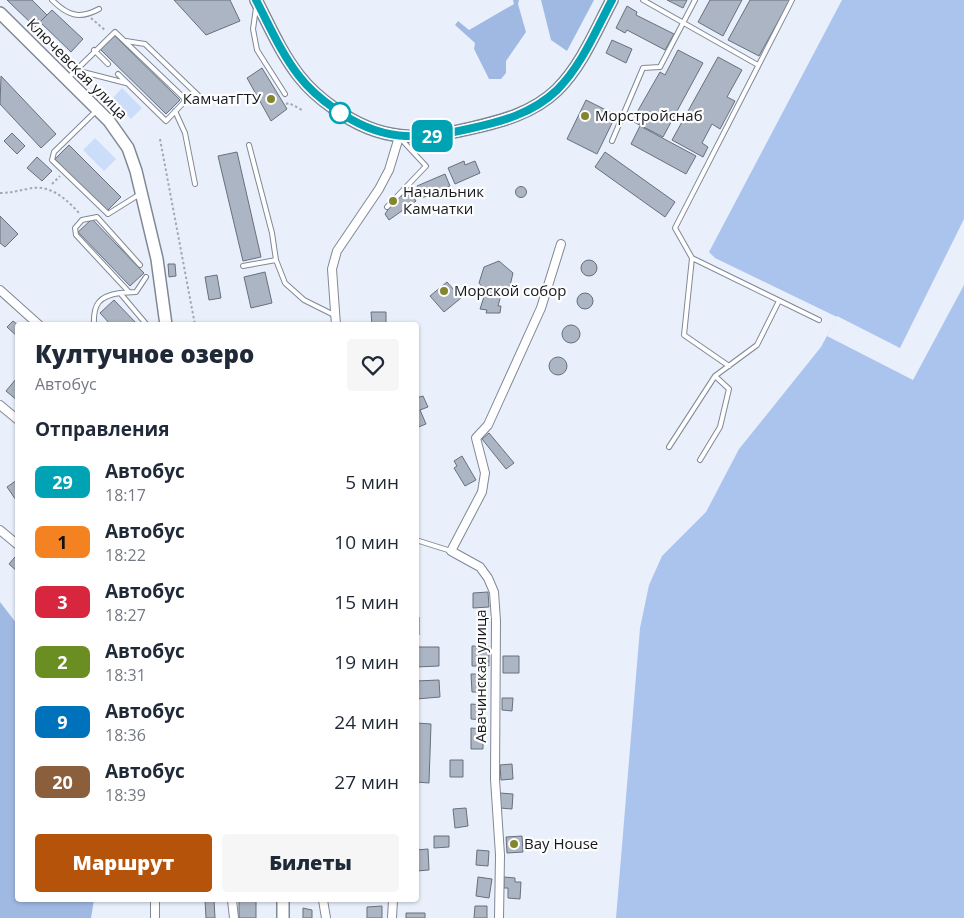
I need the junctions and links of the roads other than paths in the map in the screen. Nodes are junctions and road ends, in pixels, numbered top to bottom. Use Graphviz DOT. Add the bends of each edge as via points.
graph roads {
  1 [pos="52,0"];
  2 [pos="256,0"];
  3 [pos="612,0"];
  4 [pos="643,0"];
  5 [pos="696,0"];
  6 [pos="792,0"];
  7 [pos="98,9"];
  8 [pos="0,13"];
  9 [pos="683,23"];
  10 [pos="126,41"];
  11 [pos="94,50"];
  12 [pos="108,64"];
  13 [pos="758,65"];
  14 [pos="75,70"];
  15 [pos="118,74"];
  16 [pos="67,79"];
  17 [pos="128,83"];
  18 [pos="285,94"];
  19 [pos="203,100"];
  20 [pos="97,109"];
  21 [pos="175,111"];
  22 [pos="399,137"];
  23 [pos="612,141"];
  24 [pos="249,145"];
  25 [pos="195,184"];
  26 [pos="142,192"];
  27 [pos="387,207"];
  28 [pos="561,244"];
  29 [pos="692,258"];
  30 [pos="276,260"];
  31 [pos="140,264"];
  32 [pos="243,266"];
  33 [pos="146,277"];
  34 [pos="0,290"];
  35 [pos="129,292"];
  36 [pos="120,293"];
  37 [pos="779,301"];
  38 [pos="334,315"];
  39 [pos="819,320"];
  40 [pos="36,322"];
  41 [pos="94,322"];
  42 [pos="144,322"];
  43 [pos="166,322"];
  44 [pos="335,322"];
  45 [pos="729,366"];
  46 [pos="715,376"];
  47 [pos="0,404"];
  48 [pos="15,417"];
  49 [pos="669,447"];
  50 [pos="700,460"];
  51 [pos="0,530"];
  52 [pos="419,541"];
  53 [pos="15,542"];
  54 [pos="451,552"];
  55 [pos="155,902"];
  56 [pos="232,902"];
  57 [pos="283,902"];
  58 [pos="323,902"];
  59 [pos="392,902"];
  60 [pos="155,918"];
  61 [pos="234,918"];
  62 [pos="283,918"];
  63 [pos="326,918"];
  64 [pos="392,918"];
  65 [pos="499,918"];
  1 -- 7 [label="lane" via="71,15 80,16"];
  2 -- 18 [label="lane" via="254,40 257,50"];
  2 -- 22 [label="main road" via="285,55 309,87 356,123"];
  3 -- 22 [label="main road" via="571,73 557,90 537,105 510,118 472,128 434,136"];
  4 -- 9 [label="lane"];
  5 -- 9 [label="lane"];
  6 -- 13 [label="lane"];
  8 -- 16 [label="main road, Ключевская улица"];
  9 -- 13 [label="lane"];
  9 -- 23 [label="lane" via="660,67 643,68"];
  10 -- 11 [label="lane" via="118,33 110,34"];
  10 -- 19 [label="lane" via="145,44"];
  10 -- 21 [label="lane" via="186,100"];
  11 -- 12 [label="lane"];
  11 -- 14 [label="lane"];
  13 -- 29 [label="lane" via="674,228"];
  14 -- 16 [label="lane"];
  14 -- 17 [label="lane"];
  15 -- 17 [label="lane"];
  16 -- 20 [label="main road, Ключевская улица"];
  17 -- 21 [label="lane" via="166,121"];
  20 -- 26 [label="main road, Ключевская улица" via="125,143"];
  20 -- 26 [label="lane" via="52,155 52,160 108,214"];
  21 -- 25 [label="lane" via="185,134"];
  22 -- 27 [label="lane" via="426,166"];
  22 -- 38 [label="street" via="379,189 337,251 332,269"];
  24 -- 30 [label="lane"];
  26 -- 43 [label="main road, Ключевская улица" via="157,259"];
  28 -- 54 [label="street" via="542,308 488,425 476,438 485,473 482,492"];
  29 -- 37 [label="lane"];
  29 -- 45 [label="lane" via="684,335"];
  30 -- 32 [label="lane"];
  30 -- 38 [label="lane" via="285,283 304,300"];
  31 -- 35 [label="lane" via="97,217 84,219 76,228 76,235"];
  33 -- 35 [label="lane" via="136,292"];
  34 -- 40 [label="street"];
  35 -- 36 [label="lane"];
  36 -- 41 [label="lane" via="107,295 99,301"];
  36 -- 42 [label="lane"];
  37 -- 39 [label="lane"];
  37 -- 45 [label="lane" via="757,345"];
  38 -- 44 [label="street"];
  45 -- 46 [label="lane"];
  46 -- 49 [label="lane"];
  46 -- 50 [label="lane" via="729,389 720,427"];
  47 -- 48 [label="street"];
  51 -- 53 [label="street"];
  52 -- 54 [label="lane"];
  54 -- 65 [label="street, Авачинская улица" via="480,567 494,592"];
  55 -- 60 [label="street"];
  56 -- 61 [label="street"];
  57 -- 62 [label="main road"];
  58 -- 63 [label="street"];
  59 -- 64 [label="street"];
}
